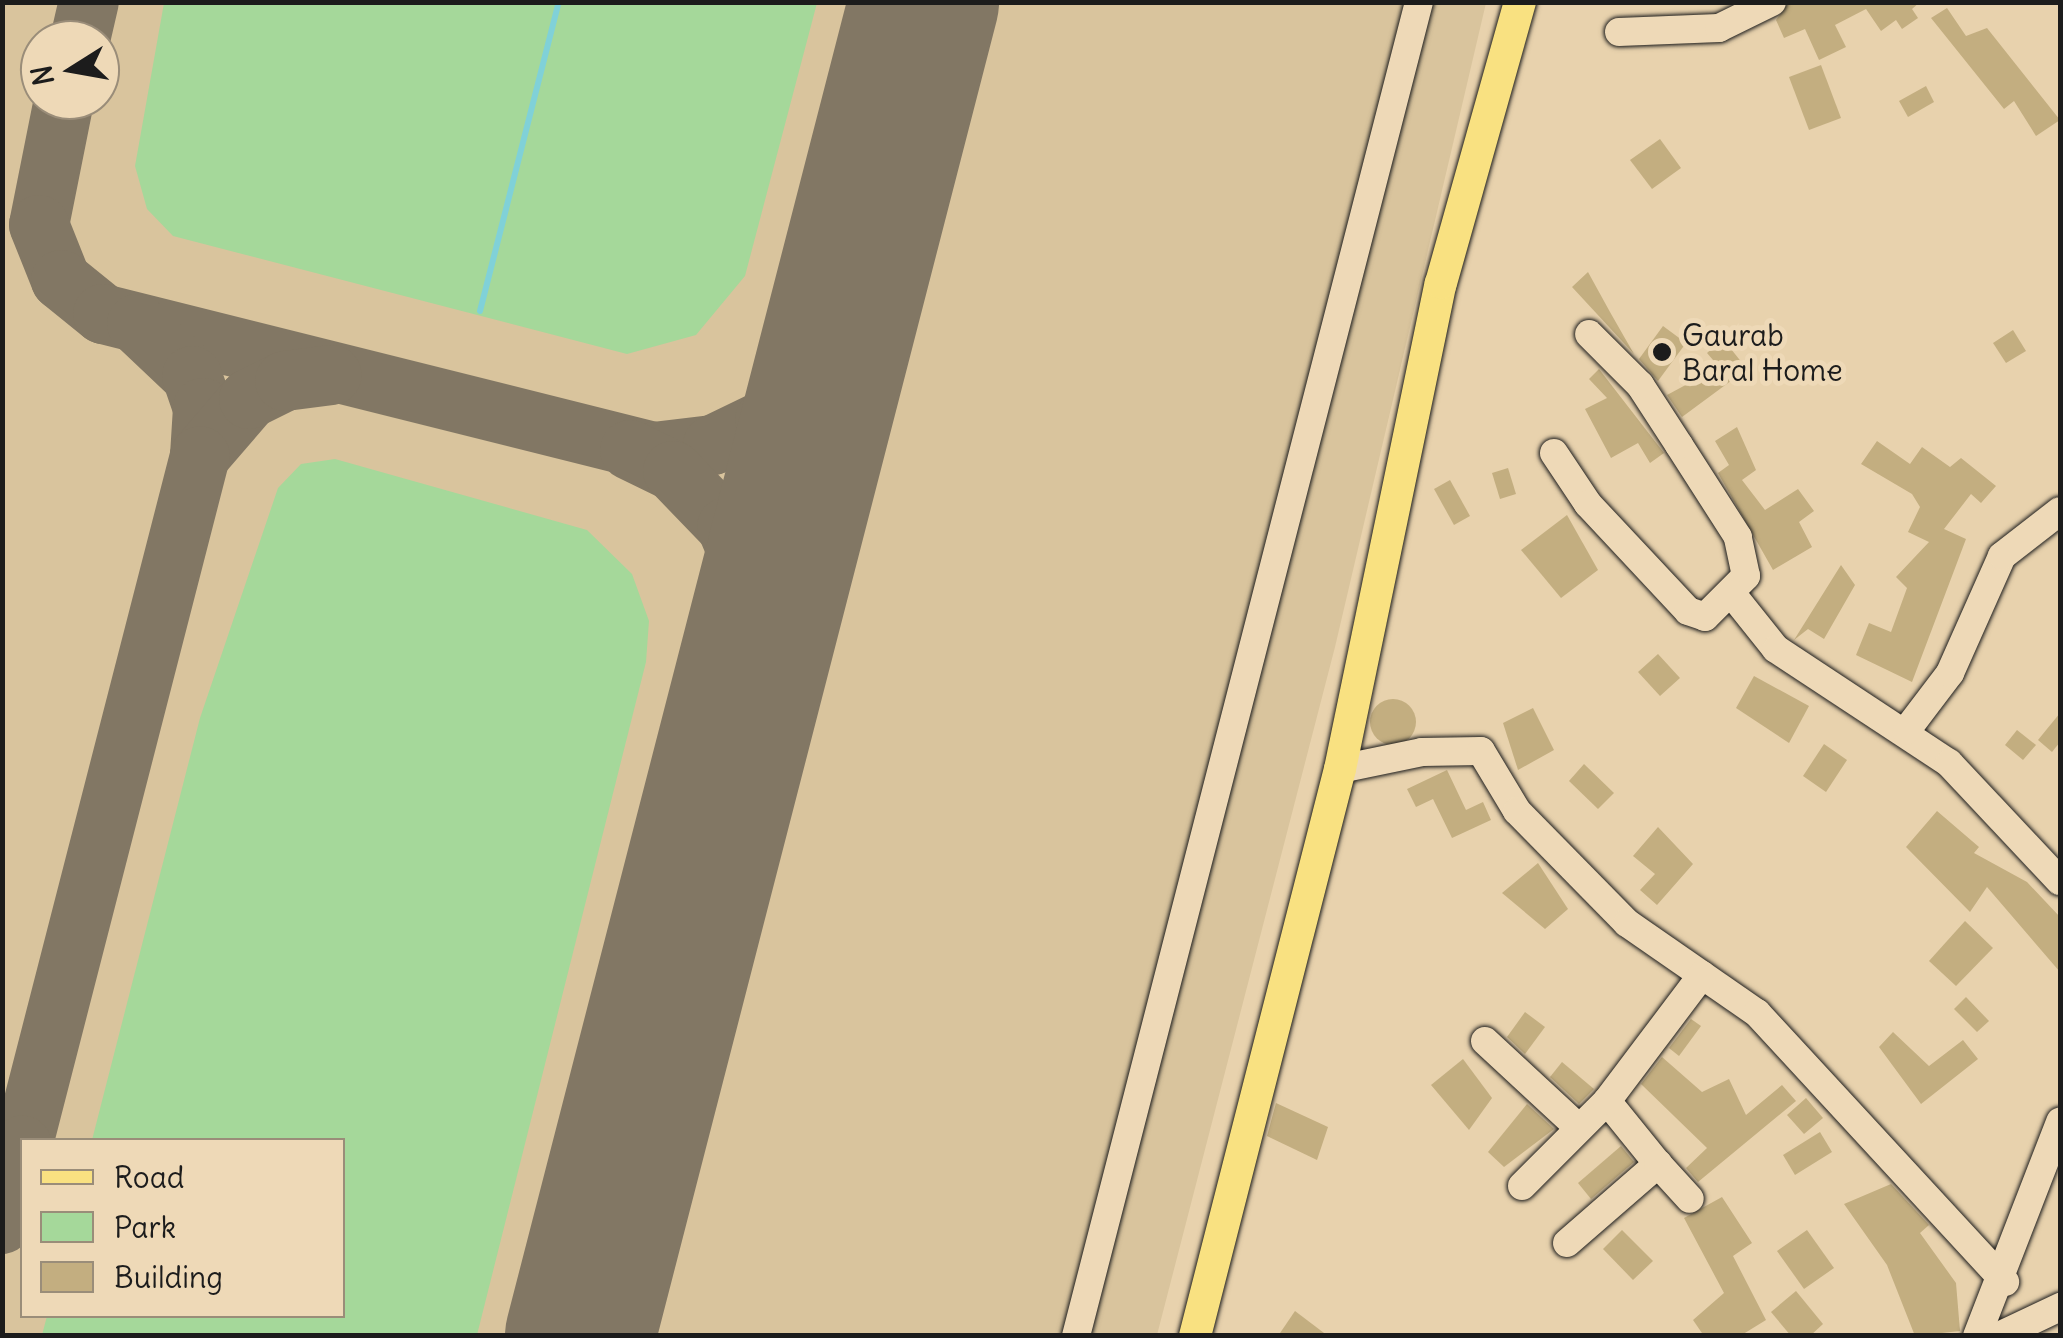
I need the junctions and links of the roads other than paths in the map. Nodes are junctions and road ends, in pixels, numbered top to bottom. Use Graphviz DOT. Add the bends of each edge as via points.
graph roads {
  1 [pos="1419,2"];
  2 [pos="1520,2"];
  3 [pos="1772,2"];
  4 [pos="1619,32"];
  5 [pos="1589,334"];
  6 [pos="1554,453"];
  7 [pos="2060,511"];
  8 [pos="1732,594"];
  9 [pos="1906,732"];
  10 [pos="1340,770"];
  11 [pos="2060,881"];
  12 [pos="1702,975"];
  13 [pos="1485,1041"];
  14 [pos="1607,1101"];
  15 [pos="2060,1122"];
  16 [pos="1579,1128"];
  17 [pos="1658,1164"];
  18 [pos="1522,1186"];
  19 [pos="1690,1199"];
  20 [pos="1567,1243"];
  21 [pos="2006,1282"];
  22 [pos="2060,1308"];
  23 [pos="1076,1336"];
  24 [pos="1195,1336"];
  25 [pos="1977,1336"];
  26 [pos="1999,1336"];
  1 -- 23 [label="street"];
  2 -- 10 [label="main road" via="1442,283"];
  3 -- 4 [label="street" via="1720,28"];
  5 -- 8 [label="street" via="1640,386 1738,537 1748,561"];
  6 -- 8 [label="street" via="1588,504 1688,611 1705,617"];
  7 -- 9 [label="street" via="2002,556 1950,673"];
  8 -- 9 [label="street" via="1776,649"];
  9 -- 11 [label="street"];
  10 -- 12 [label="street" via="1422,752 1482,751 1517,811 1626,923"];
  10 -- 24 [label="main road"];
  12 -- 14 [label="street"];
  12 -- 21 [label="street" via="1757,1013"];
  13 -- 16 [label="street"];
  14 -- 16 [label="street"];
  14 -- 17 [label="street"];
  15 -- 21 [label="street"];
  16 -- 18 [label="street"];
  17 -- 19 [label="street"];
  17 -- 20 [label="street"];
  21 -- 25 [label="street"];
  22 -- 26 [label="street"];
}
